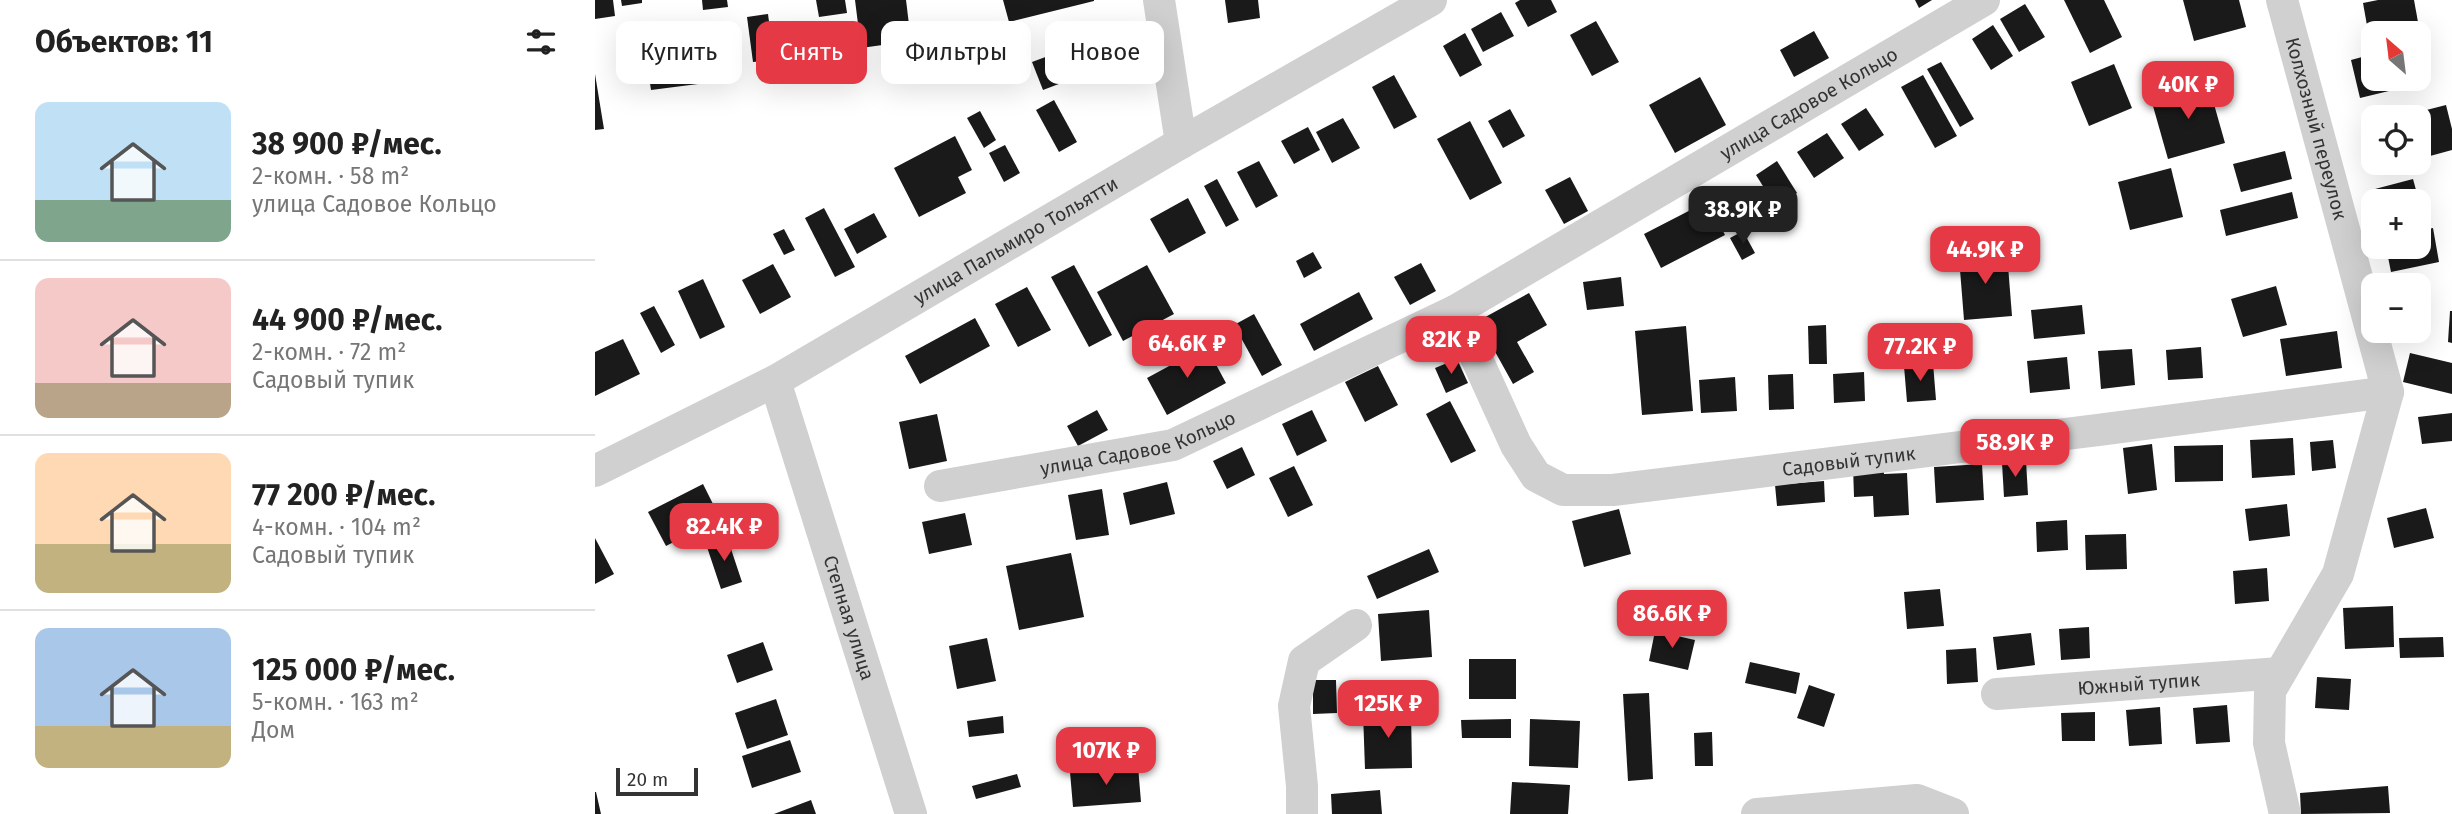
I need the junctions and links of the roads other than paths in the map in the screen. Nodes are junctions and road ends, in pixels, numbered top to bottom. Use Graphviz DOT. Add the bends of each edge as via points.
graph roads {
  1 [pos="1159,0"];
  2 [pos="1431,0"];
  3 [pos="1984,0"];
  4 [pos="2282,0"];
  5 [pos="1181,143"];
  6 [pos="1455,311"];
  7 [pos="775,381"];
  8 [pos="2388,392"];
  9 [pos="595,471"];
  10 [pos="940,486"];
  11 [pos="1356,625"];
  12 [pos="2280,674"];
  13 [pos="1997,694"];
  14 [pos="911,814"];
  15 [pos="1302,814"];
  16 [pos="1757,814"];
  17 [pos="1953,814"];
  18 [pos="2285,814"];
  1 -- 5 [label="street"];
  2 -- 5 [label="street, улица Пальмиро Тольятти"];
  3 -- 6 [label="street, улица Садовое Кольцо"];
  4 -- 8 [label="street, Колхозный переулок"];
  5 -- 7 [label="street, улица Пальмиро Тольятти"];
  6 -- 8 [label="street, Садовый тупик" via="1516,445 1536,476 1563,490 1627,488"];
  6 -- 10 [label="street, улица Садовое Кольцо" via="1173,445"];
  7 -- 9 [label="street, улица Пальмиро Тольятти"];
  7 -- 14 [label="street, Степная улица"];
  8 -- 12 [label="street" via="2338,574"];
  11 -- 15 [label="street" via="1304,661 1294,706"];
  12 -- 13 [label="street, Южный тупик"];
  12 -- 18 [label="street" via="2270,691 2269,743"];
  16 -- 17 [label="street" via="1917,800"];
}
